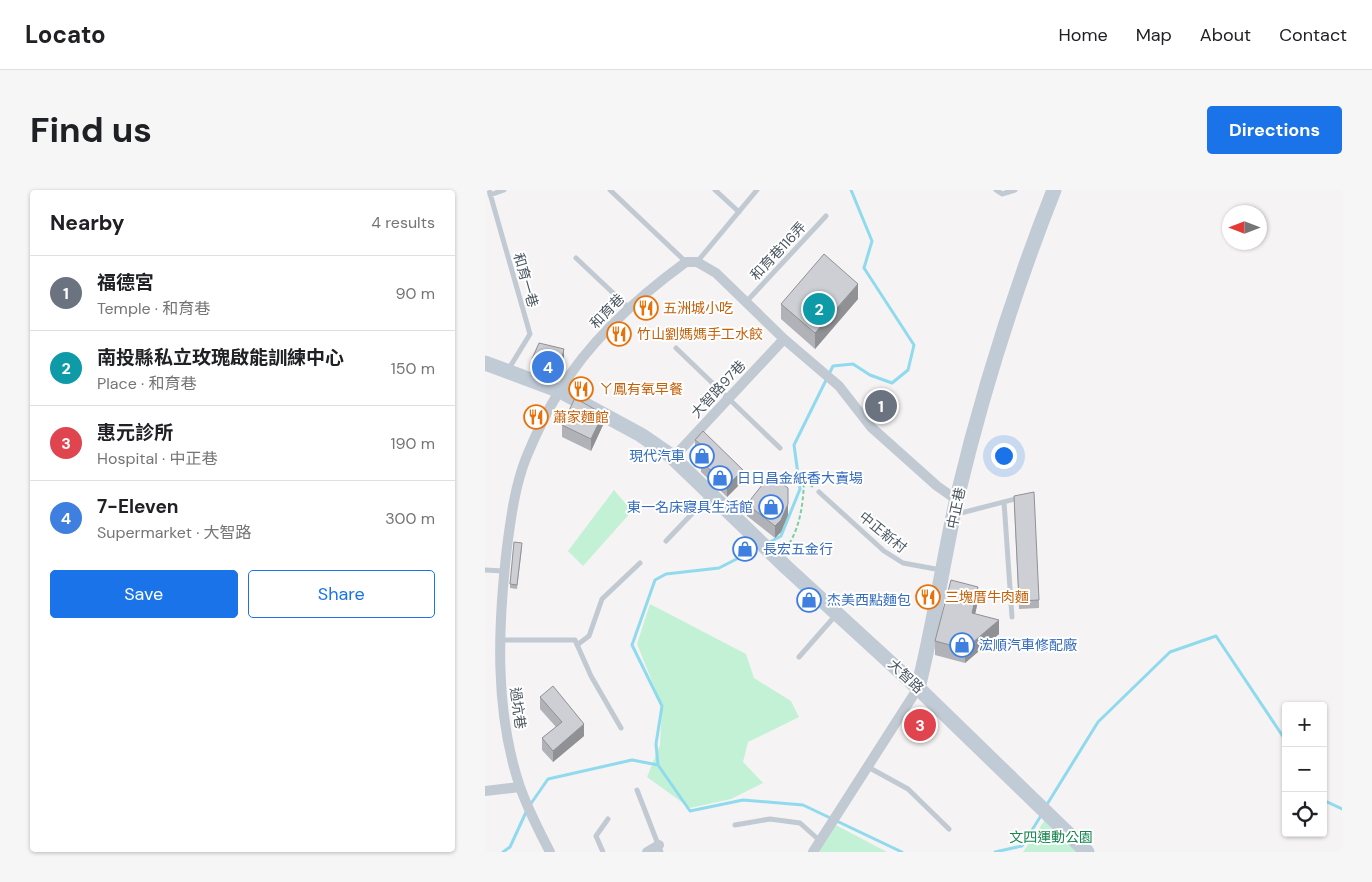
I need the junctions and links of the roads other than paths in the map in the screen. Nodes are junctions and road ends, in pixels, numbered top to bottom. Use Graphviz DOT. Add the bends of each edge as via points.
graph roads {
  1 [pos="504,190"];
  2 [pos="610,190"];
  3 [pos="715,190"];
  4 [pos="757,190"];
  5 [pos="996,190"];
  6 [pos="1015,190"];
  7 [pos="1054,190"];
  8 [pos="490,192"];
  9 [pos="739,212"];
  10 [pos="826,216"];
  11 [pos="576,258"];
  12 [pos="691,262"];
  13 [pos="747,301"];
  14 [pos="629,308"];
  15 [pos="784,339"];
  16 [pos="676,348"];
  17 [pos="485,363"];
  18 [pos="507,371"];
  19 [pos="559,391"];
  20 [pos="729,398"];
  21 [pos="780,448"];
  22 [pos="673,458"];
  23 [pos="819,492"];
  24 [pos="711,494"];
  25 [pos="1021,498"];
  26 [pos="1004,502"];
  27 [pos="955,508"];
  28 [pos="666,541"];
  29 [pos="641,563"];
  30 [pos="485,570"];
  31 [pos="944,570"];
  32 [pos="504,571"];
  33 [pos="837,614"];
  34 [pos="1012,617"];
  35 [pos="500,640"];
  36 [pos="577,645"];
  37 [pos="799,656"];
  38 [pos="919,688"];
  39 [pos="621,728"];
  40 [pos="868,767"];
  41 [pos="520,787"];
  42 [pos="637,790"];
  43 [pos="485,792"];
  44 [pos="608,819"];
  45 [pos="735,826"];
  46 [pos="949,829"];
  47 [pos="819,840"];
  48 [pos="548,848"];
  49 [pos="660,848"];
  50 [pos="603,852"];
  51 [pos="647,852"];
  52 [pos="813,852"];
  53 [pos="1087,852"];
  1 -- 8 [label="lane"];
  2 -- 12 [label="lane"];
  3 -- 9 [label="lane"];
  4 -- 9 [label="lane"];
  5 -- 6 [label="lane" via="1003,194"];
  7 -- 27 [label="street, 中正巷" via="1023,268 988,377"];
  8 -- 18 [label="lane, 和育一巷" via="530,334"];
  9 -- 12 [label="lane"];
  10 -- 13 [label="lane, 和育巷116弄"];
  11 -- 14 [label="lane"];
  12 -- 13 [label="street" via="716,273"];
  12 -- 14 [label="street, 和育巷"];
  13 -- 15 [label="street"];
  14 -- 19 [label="street, 和育巷" via="582,357"];
  15 -- 20 [label="street, 大智路97巷"];
  15 -- 27 [label="street" via="824,371 871,427 937,486"];
  16 -- 20 [label="lane"];
  17 -- 18 [label="street, 大智路"];
  18 -- 19 [label="street, 大智路"];
  19 -- 22 [label="street, 大智路" via="641,435"];
  19 -- 32 [label="street, 過坑巷" via="526,459 512,511"];
  20 -- 21 [label="lane"];
  20 -- 22 [label="street, 大智路97巷"];
  22 -- 24 [label="street, 大智路"];
  23 -- 31 [label="lane, 中正新村" via="884,552 903,563"];
  24 -- 28 [label="lane"];
  24 -- 33 [label="street, 大智路"];
  25 -- 26 [label="lane"];
  26 -- 27 [label="lane"];
  26 -- 34 [label="lane"];
  27 -- 31 [label="street, 中正巷"];
  29 -- 36 [label="lane" via="602,599 589,636"];
  30 -- 32 [label="lane"];
  31 -- 38 [label="street, 中正巷"];
  32 -- 35 [label="street, 過坑巷"];
  33 -- 37 [label="lane"];
  33 -- 38 [label="street, 大智路"];
  35 -- 36 [label="lane" via="575,640"];
  35 -- 41 [label="street, 過坑巷" via="509,744"];
  36 -- 39 [label="lane"];
  38 -- 40 [label="street, 中正巷"];
  38 -- 53 [label="street, 大智路"];
  40 -- 46 [label="lane" via="908,789"];
  40 -- 47 [label="street, 中正巷"];
  41 -- 43 [label="street"];
  41 -- 48 [label="street, 過坑巷"];
  42 -- 49 [label="lane"];
  44 -- 50 [label="lane" via="596,836"];
  45 -- 47 [label="lane" via="770,819 800,823"];
  47 -- 52 [label="street"];
  49 -- 51 [label="street"];
}
